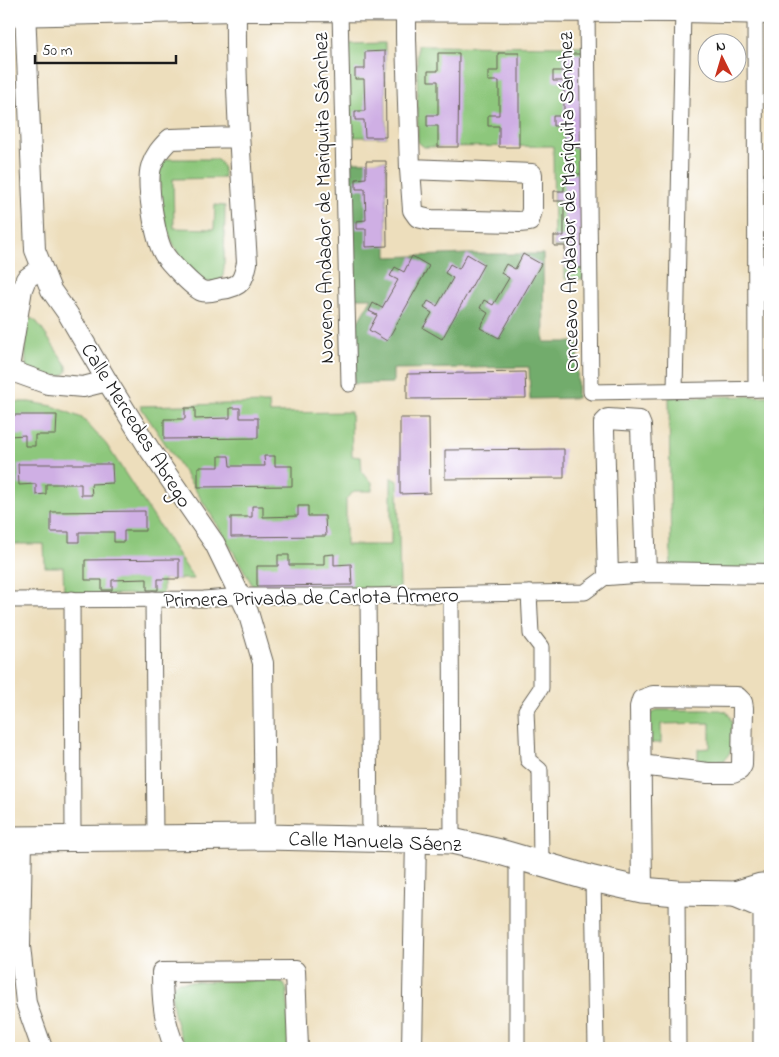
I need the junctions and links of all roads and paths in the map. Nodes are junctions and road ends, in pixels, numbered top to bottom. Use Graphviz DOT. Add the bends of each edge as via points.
graph roads {
  1 [pos="211,10"];
  2 [pos="303,10"];
  3 [pos="384,10"];
  4 [pos="683,10"];
  5 [pos="131,11"];
  6 [pos="236,11"];
  7 [pos="594,11"];
  8 [pos="340,12"];
  9 [pos="406,12"];
  10 [pos="760,12"];
  11 [pos="19,14"];
  12 [pos="239,137"];
  13 [pos="410,169"];
  14 [pos="41,268"];
  15 [pos="9,369"];
  16 [pos="107,380"];
  17 [pos="349,384"];
  18 [pos="763,389"];
  19 [pos="675,390"];
  20 [pos="646,572"];
  21 [pos="770,574"];
  22 [pos="608,575"];
  23 [pos="529,593"];
  24 [pos="451,595"];
  25 [pos="241,596"];
  26 [pos="368,596"];
  27 [pos="72,599"];
  28 [pos="153,599"];
  29 [pos="9,600"];
  30 [pos="640,765"];
  31 [pos="265,837"];
  32 [pos="73,838"];
  33 [pos="155,838"];
  34 [pos="416,839"];
  35 [pos="15,840"];
  36 [pos="370,840"];
  37 [pos="452,841"];
  38 [pos="517,858"];
  39 [pos="541,865"];
  40 [pos="593,879"];
  41 [pos="642,890"];
  42 [pos="676,893"];
  43 [pos="766,895"];
  44 [pos="42,1048"];
  45 [pos="175,1048"];
  46 [pos="298,1048"];
  47 [pos="412,1048"];
  48 [pos="517,1048"];
  49 [pos="596,1048"];
  50 [pos="678,1048"];
  51 [pos="761,1048"];
  1 -- 5 [label="street"];
  1 -- 6 [label="street"];
  2 -- 6 [label="street"];
  2 -- 8 [label="street"];
  3 -- 8 [label="street"];
  3 -- 9 [label="street"];
  4 -- 7 [label="street"];
  4 -- 10 [label="street"];
  4 -- 19 [label="street"];
  5 -- 11 [label="street"];
  6 -- 12 [label="street"];
  7 -- 9 [label="street"];
  7 -- 19 [label="street, Onceavo Andador de Mariquita Sánchez" via="591,392"];
  8 -- 17 [label="street, Noveno Andador de Mariquita Sánchez"];
  9 -- 13 [label="street"];
  10 -- 18 [label="street"];
  11 -- 14 [label="street, Calle Mercedes Abrego" via="35,250"];
  12 -- 12 [label="street" via="247,263 244,278 234,288 204,292 193,286 164,254 150,194 150,169 158,150 170,139"];
  13 -- 13 [label="street" via="413,210 418,217 529,220 532,174"];
  14 -- 15 [label="street" via="26,279 22,289"];
  14 -- 16 [label="street, Calle Mercedes Abrego" via="51,290"];
  15 -- 16 [label="street" via="48,384 83,387"];
  16 -- 25 [label="street, Calle Mercedes Abrego" via="215,544"];
  18 -- 19 [label="street"];
  20 -- 21 [label="street"];
  20 -- 22 [label="street"];
  20 -- 22 [label="street" via="641,426 639,421 608,419 604,430"];
  22 -- 23 [label="street, Primera Privada de Carlota Armero" via="585,592"];
  23 -- 24 [label="street, Primera Privada de Carlota Armero"];
  23 -- 39 [label="street" via="530,634 541,647 541,688 526,710 528,760 540,770"];
  24 -- 26 [label="street, Primera Privada de Carlota Armero"];
  24 -- 37 [label="street"];
  25 -- 26 [label="street, Primera Privada de Carlota Armero"];
  25 -- 28 [label="street, Primera Privada de Carlota Armero"];
  25 -- 31 [label="street, Calle Mercedes Abrego" via="263,663"];
  26 -- 36 [label="street"];
  27 -- 28 [label="street, Primera Privada de Carlota Armero"];
  27 -- 29 [label="street, Primera Privada de Carlota Armero"];
  27 -- 32 [label="street"];
  28 -- 33 [label="street"];
  30 -- 30 [label="street" via="642,700 653,696 737,697 742,702 742,765 738,770 708,773"];
  30 -- 41 [label="street"];
  31 -- 33 [label="street, Calle Manuela Sáenz"];
  31 -- 36 [label="street, Calle Manuela Sáenz"];
  32 -- 33 [label="street, Calle Manuela Sáenz"];
  32 -- 35 [label="street, Calle Manuela Sáenz"];
  34 -- 36 [label="street, Calle Manuela Sáenz"];
  34 -- 37 [label="street, Calle Manuela Sáenz"];
  34 -- 47 [label="street"];
  35 -- 44 [label="street" via="26,1002"];
  37 -- 38 [label="street, Calle Manuela Sáenz"];
  38 -- 39 [label="street, Calle Manuela Sáenz"];
  38 -- 48 [label="street"];
  39 -- 40 [label="street, Calle Manuela Sáenz"];
  40 -- 41 [label="street, Calle Manuela Sáenz"];
  40 -- 49 [label="street"];
  41 -- 42 [label="street, Calle Manuela Sáenz"];
  42 -- 43 [label="street, Calle Manuela Sáenz"];
  42 -- 50 [label="street"];
  43 -- 51 [label="street"];
  45 -- 46 [label="street" via="163,1009 162,972 295,970"];
}
